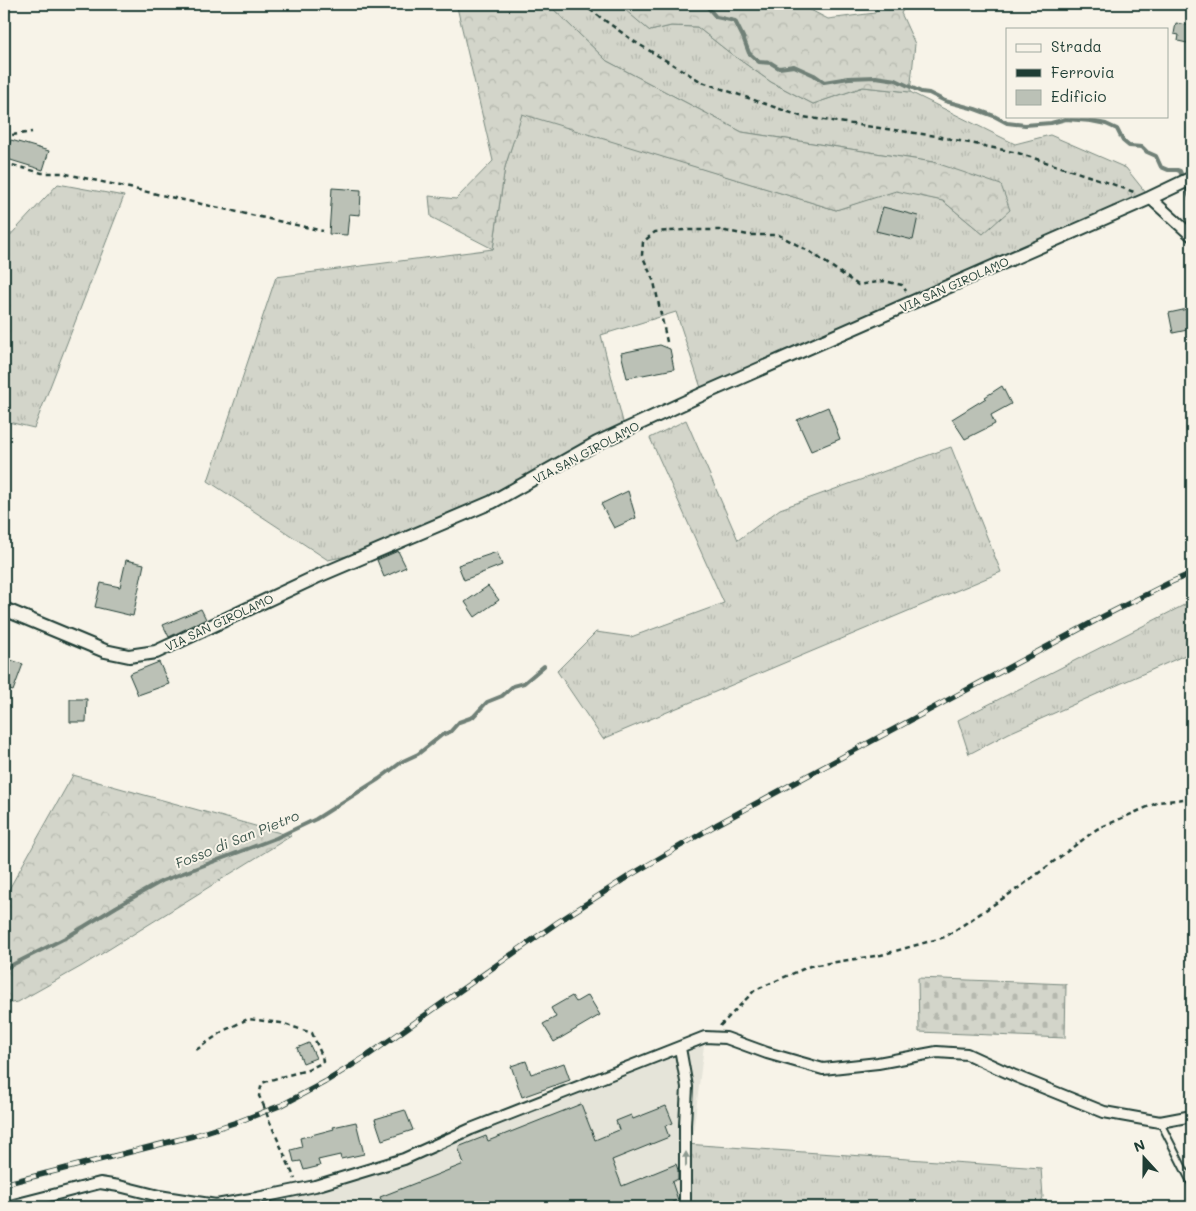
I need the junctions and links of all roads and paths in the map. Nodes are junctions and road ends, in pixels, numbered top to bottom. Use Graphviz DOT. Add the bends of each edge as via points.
graph roads {
  1 [pos="582,4"];
  2 [pos="32,132"];
  3 [pos="4,138"];
  4 [pos="4,163"];
  5 [pos="1192,178"];
  6 [pos="1150,198"];
  7 [pos="323,230"];
  8 [pos="1192,236"];
  9 [pos="912,302"];
  10 [pos="667,342"];
  11 [pos="4,609"];
  12 [pos="1192,798"];
  13 [pos="705,1037"];
  14 [pos="680,1048"];
  15 [pos="196,1050"];
  16 [pos="1192,1116"];
  17 [pos="1160,1122"];
  18 [pos="1192,1185"];
  19 [pos="300,1189"];
  20 [pos="245,1200"];
  21 [pos="6,1207"];
  22 [pos="254,1207"];
  23 [pos="685,1207"];
  1 -- 6 [label="path" via="635,42 702,82 804,116 936,136 1018,153"];
  2 -- 3 [label="path"];
  4 -- 7 [label="path"];
  5 -- 6 [label="street, VIA SAN GIROLAMO"];
  6 -- 8 [label="street"];
  6 -- 9 [label="street, VIA SAN GIROLAMO"];
  9 -- 10 [label="path" via="902,285 884,282 858,285 779,235 719,230 655,232 643,242 642,255 654,282"];
  9 -- 11 [label="street, VIA SAN GIROLAMO" via="597,443 492,502 156,652 129,656 105,651"];
  12 -- 13 [label="path" via="1159,802 1097,829 1020,887 945,937 881,955 810,966 755,990 724,1023"];
  13 -- 14 [label="street"];
  13 -- 17 [label="street" via="726,1038 823,1069 937,1052 967,1054 1104,1112"];
  14 -- 19 [label="street" via="404,1159"];
  23 -- 14 [label="street, one-way" via="686,1087"];
  15 -- 19 [label="path, bridge" via="225,1030 248,1020 281,1023 312,1032 323,1062 308,1070 262,1083 259,1096"];
  16 -- 17 [label="street"];
  17 -- 18 [label="lane"];
  19 -- 20 [label="street"];
  20 -- 21 [label="street" via="216,1205 100,1183"];
  20 -- 22 [label="street"];
}
